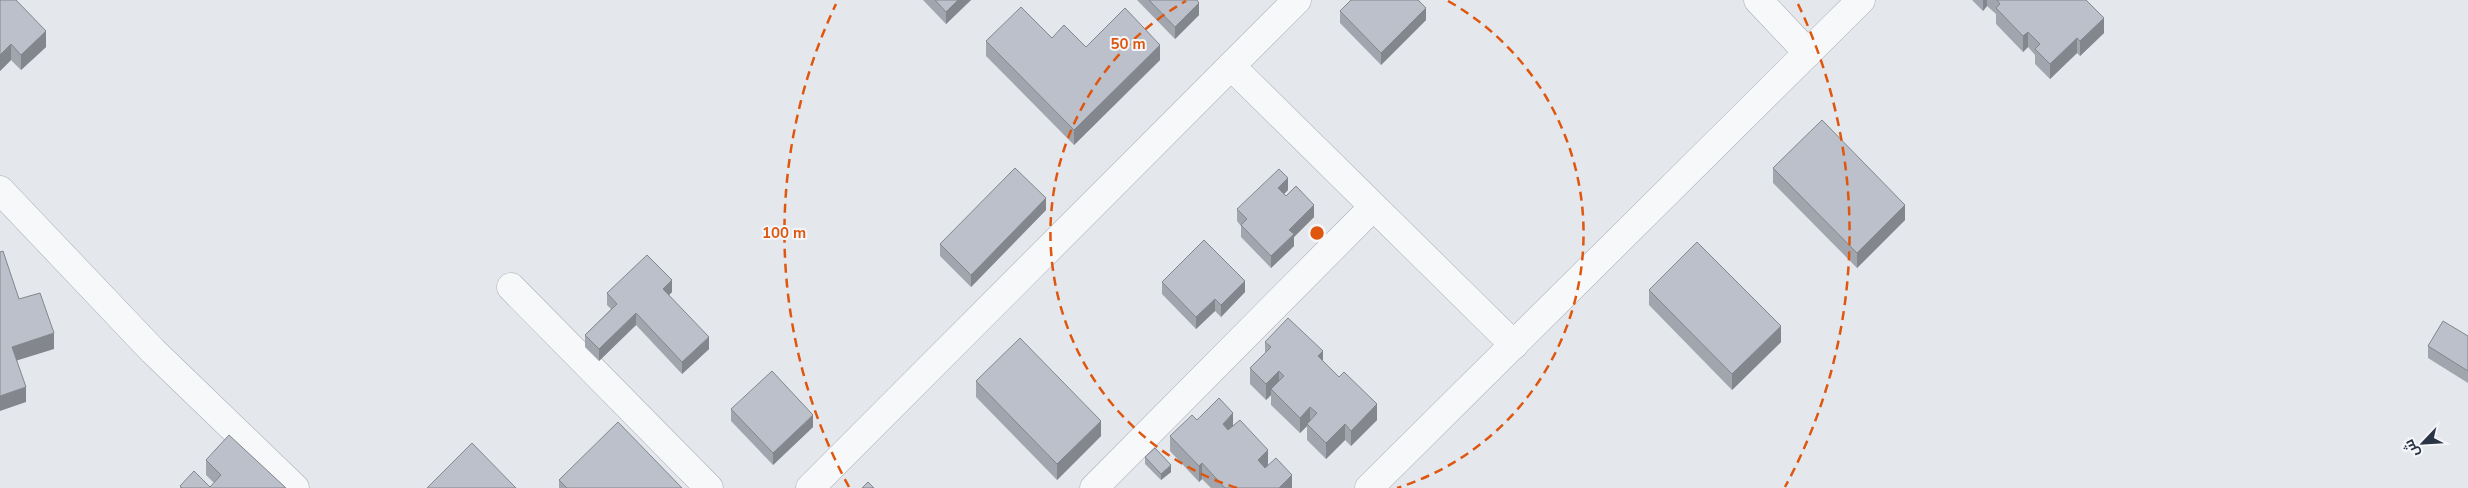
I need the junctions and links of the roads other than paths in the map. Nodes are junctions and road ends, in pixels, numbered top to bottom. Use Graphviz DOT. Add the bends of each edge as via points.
graph roads {
  1 [pos="1297,0"];
  2 [pos="1758,0"];
  3 [pos="1862,0"];
  4 [pos="1808,53"];
  5 [pos="1231,66"];
  6 [pos="0,190"];
  7 [pos="1374,207"];
  8 [pos="511,288"];
  9 [pos="1514,345"];
  10 [pos="295,488"];
  11 [pos="709,488"];
  12 [pos="810,488"];
  13 [pos="1094,488"];
  14 [pos="1369,488"];
  1 -- 5 [label="street"];
  2 -- 4 [label="street"];
  3 -- 4 [label="street"];
  4 -- 9 [label="street"];
  5 -- 7 [label="street"];
  5 -- 12 [label="street"];
  6 -- 10 [label="street" via="153,351"];
  7 -- 9 [label="street"];
  7 -- 13 [label="street"];
  8 -- 11 [label="street"];
  9 -- 14 [label="street"];
}
